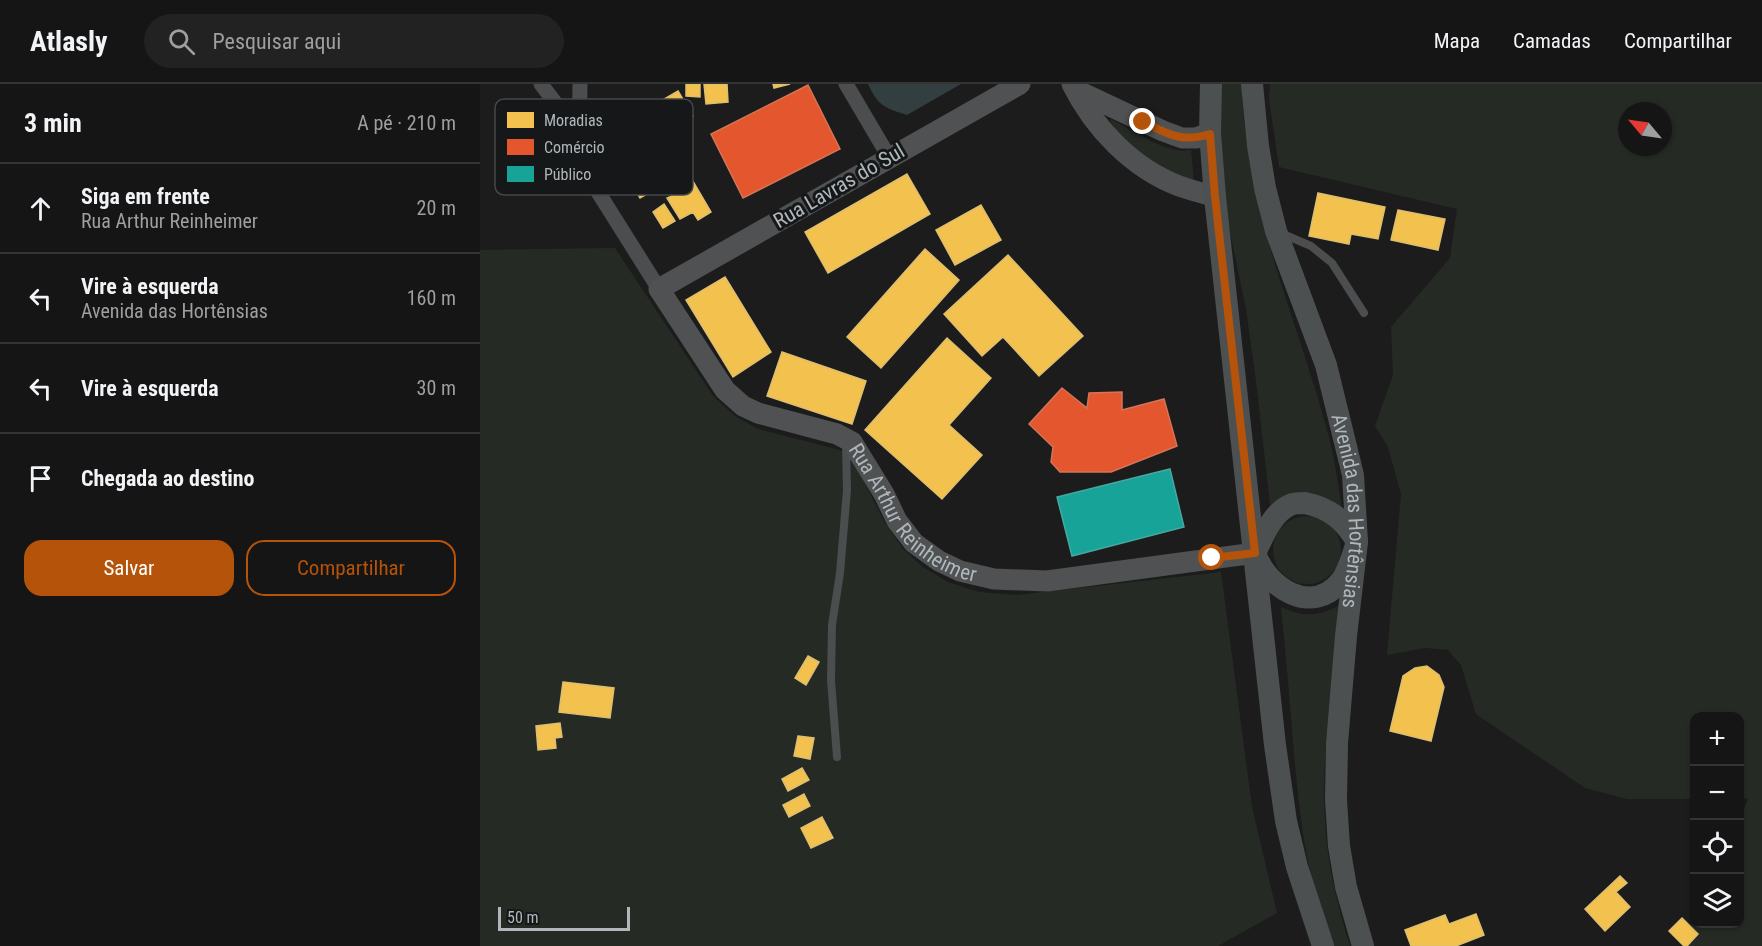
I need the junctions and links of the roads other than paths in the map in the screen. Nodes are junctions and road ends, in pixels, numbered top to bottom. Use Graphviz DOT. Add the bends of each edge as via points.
graph roads {
  1 [pos="541,84"];
  2 [pos="580,84"];
  3 [pos="846,84"];
  4 [pos="1020,84"];
  5 [pos="1211,84"];
  6 [pos="1252,84"];
  7 [pos="1074,87"];
  8 [pos="552,99"];
  9 [pos="580,99"];
  10 [pos="1210,134"];
  11 [pos="889,157"];
  12 [pos="600,195"];
  13 [pos="1215,197"];
  14 [pos="1276,231"];
  15 [pos="659,289"];
  16 [pos="1364,313"];
  17 [pos="844,437"];
  18 [pos="1358,542"];
  19 [pos="1255,553"];
  20 [pos="837,757"];
  21 [pos="1323,946"];
  22 [pos="1363,946"];
  1 -- 8 [label="street, Rua Arthur Reinheimer"];
  2 -- 9 [label="street"];
  3 -- 11 [label="street"];
  4 -- 11 [label="street, Rua Lavras do Sul"];
  5 -- 10 [label="main road"];
  6 -- 14 [label="main road, Avenida das Hortênsias" via="1265,188"];
  7 -- 10 [label="street" via="1182,138"];
  7 -- 13 [label="street" via="1111,141 1130,157 1177,185"];
  10 -- 13 [label="main road"];
  11 -- 15 [label="street, Rua Lavras do Sul"];
  12 -- 15 [label="street, Rua Arthur Reinheimer"];
  13 -- 19 [label="main road"];
  14 -- 16 [label="lane" via="1311,246 1332,263"];
  14 -- 18 [label="main road, Avenida das Hortênsias" via="1326,365 1339,413 1353,475"];
  15 -- 17 [label="street, Rua Arthur Reinheimer" via="725,390 743,406"];
  17 -- 19 [label="street, Rua Arthur Reinheimer" via="852,442 914,543 960,571 994,579 1047,581"];
  17 -- 20 [label="lane" via="847,490 831,680"];
  18 -- 19 [label="main road" via="1341,519 1305,503 1290,505 1280,513 1270,523"];
  18 -- 19 [label="main road" via="1341,580 1330,591 1314,597 1292,596 1281,589 1259,565"];
  18 -- 22 [label="main road, Avenida das Hortênsias" via="1339,719 1336,800 1346,887"];
  19 -- 21 [label="main road" via="1267,684 1286,821"];
}
